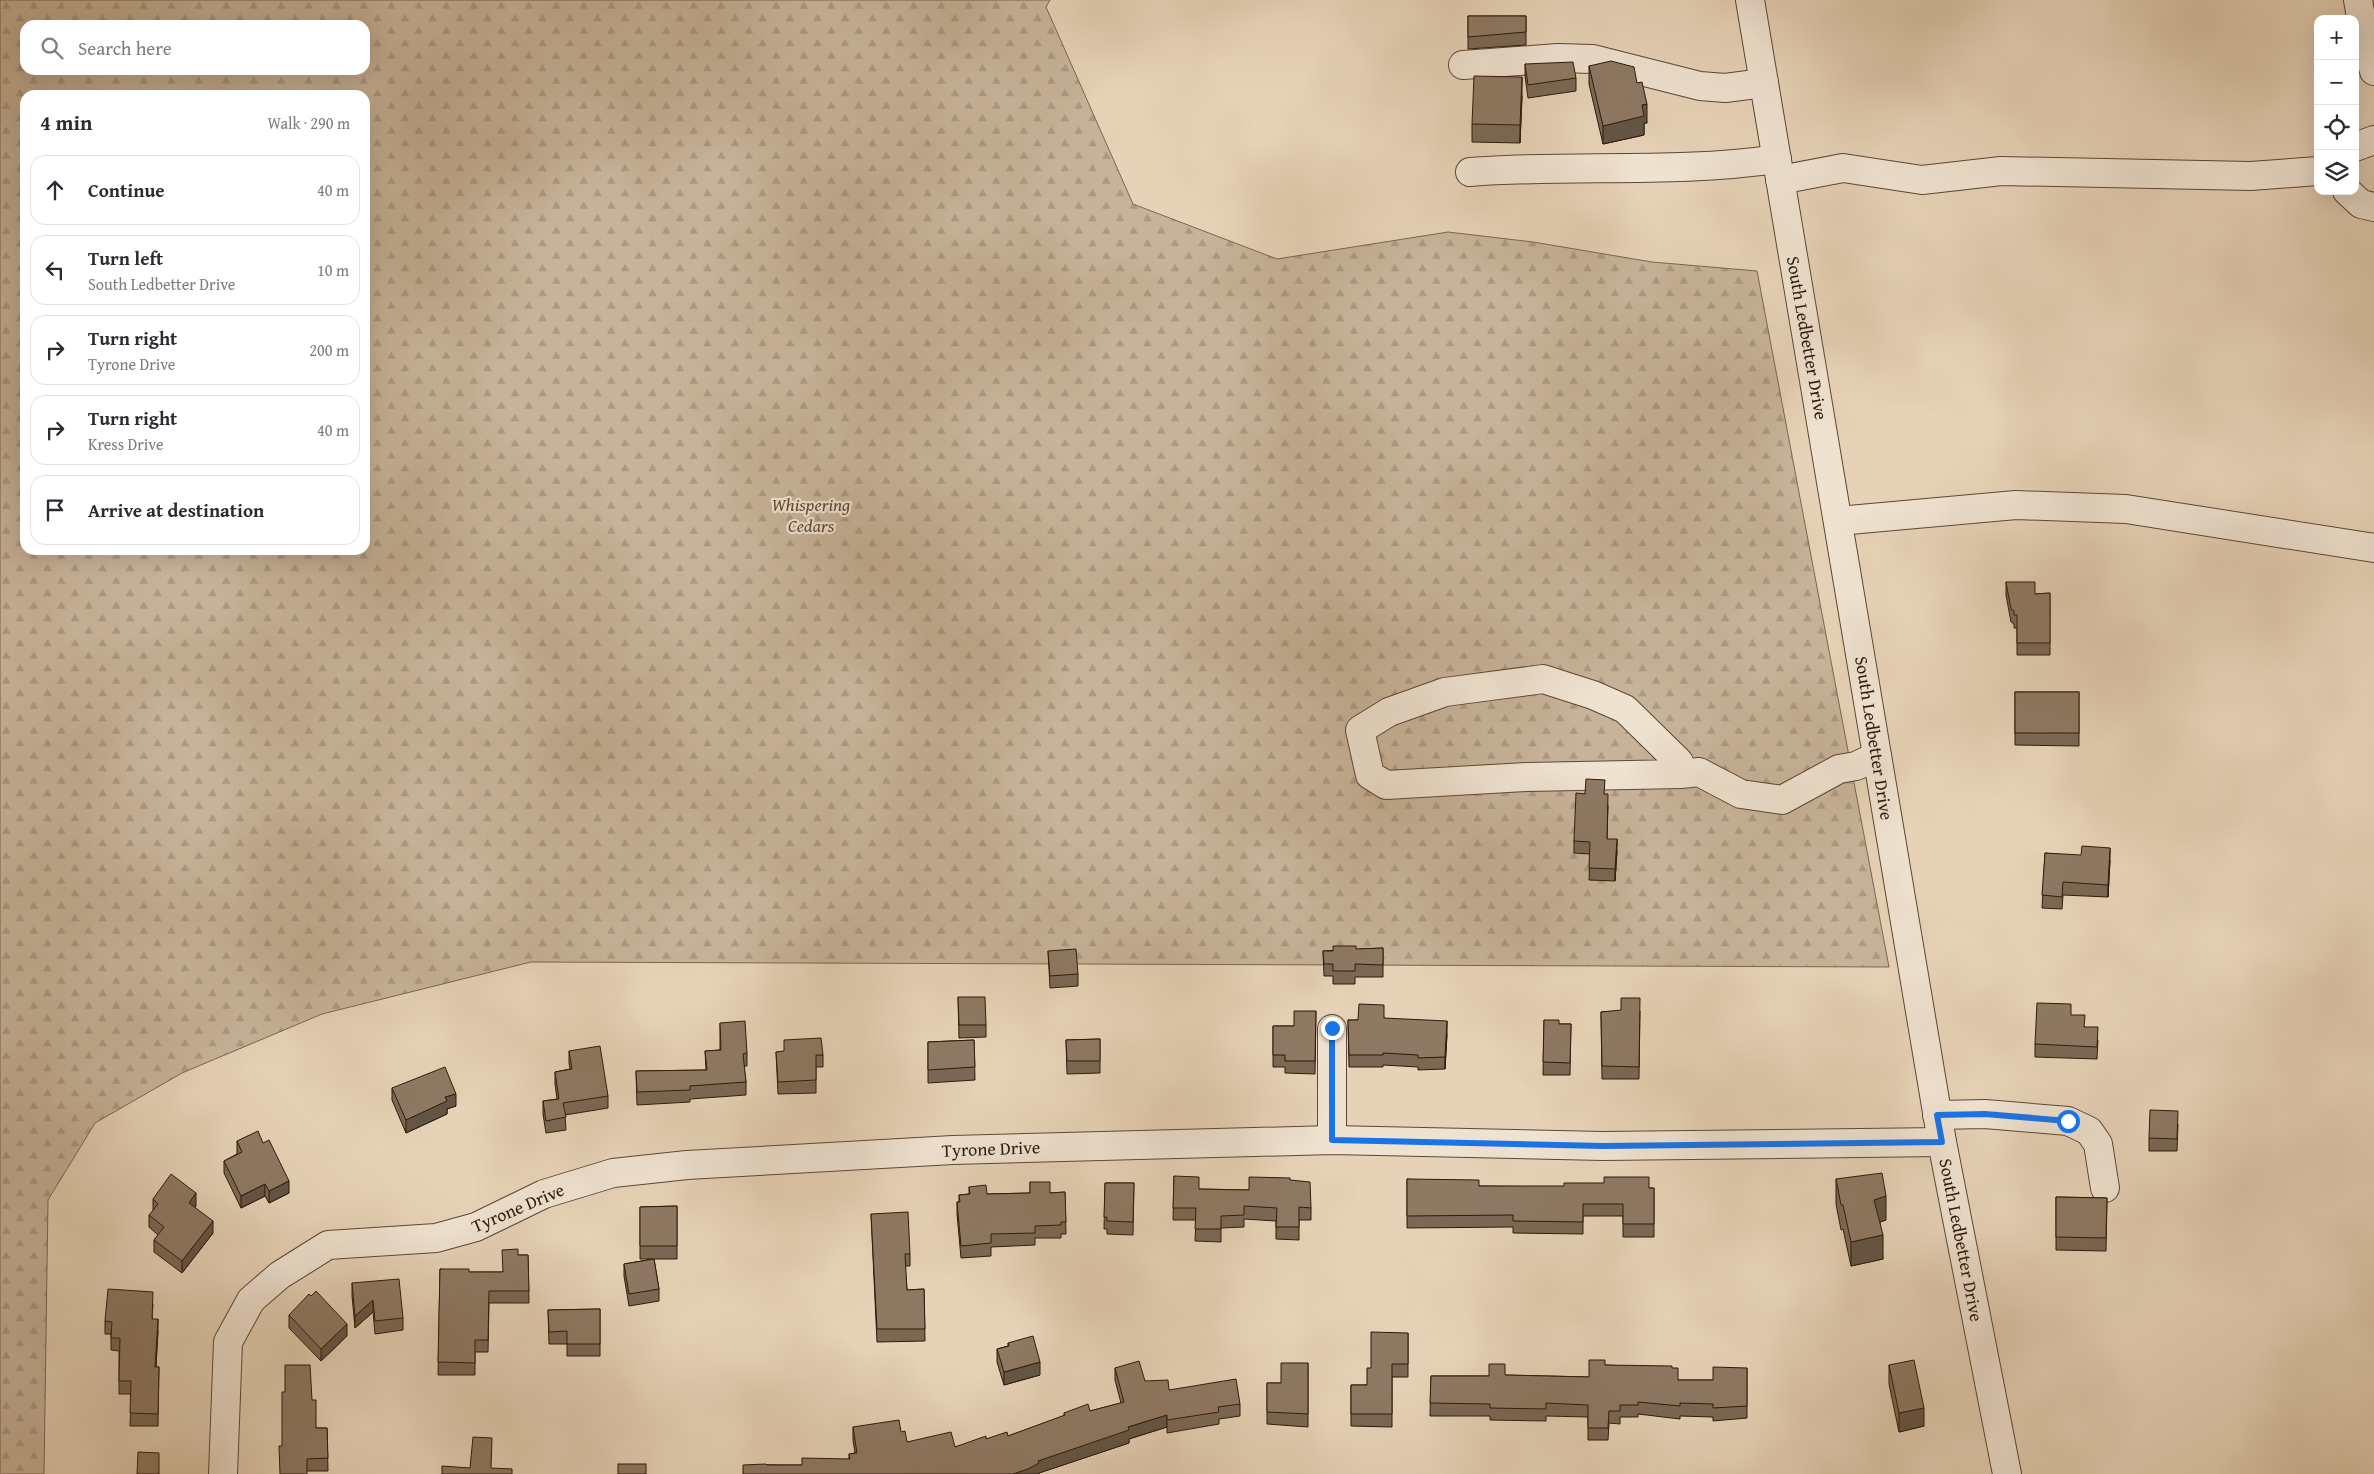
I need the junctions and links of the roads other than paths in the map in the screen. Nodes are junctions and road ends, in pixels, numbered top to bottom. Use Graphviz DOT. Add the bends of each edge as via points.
graph roads {
  1 [pos="1750,0"];
  2 [pos="2358,0"];
  3 [pos="2369,33"];
  4 [pos="1463,65"];
  5 [pos="2374,71"];
  6 [pos="1764,83"];
  7 [pos="2374,140"];
  8 [pos="2359,146"];
  9 [pos="1779,170"];
  10 [pos="2314,171"];
  11 [pos="1470,172"];
  12 [pos="2351,195"];
  13 [pos="2374,207"];
  14 [pos="1838,521"];
  15 [pos="2374,548"];
  16 [pos="1877,756"];
  17 [pos="1681,774"];
  18 [pos="1332,1028"];
  19 [pos="1937,1115"];
  20 [pos="1332,1140"];
  21 [pos="1942,1142"];
  22 [pos="2105,1188"];
  23 [pos="223,1474"];
  24 [pos="2007,1474"];
  1 -- 6 [label="street, South Ledbetter Drive"];
  2 -- 3 [label="street"];
  3 -- 5 [label="street"];
  4 -- 6 [label="street" via="1558,58 1593,59 1700,86 1725,88"];
  6 -- 9 [label="street, South Ledbetter Drive"];
  7 -- 8 [label="street"];
  9 -- 10 [label="street" via="1843,168 1922,180 2001,171 2251,176"];
  9 -- 11 [label="street" via="1735,165"];
  9 -- 14 [label="street, South Ledbetter Drive"];
  12 -- 13 [label="street" via="2361,204"];
  14 -- 15 [label="street" via="2016,504 2126,509"];
  14 -- 16 [label="street, South Ledbetter Drive"];
  16 -- 17 [label="street" via="1856,766 1839,769 1782,800 1741,794 1699,772"];
  16 -- 19 [label="street, South Ledbetter Drive"];
  17 -- 17 [label="street" via="1527,777 1386,785 1370,775 1360,730 1389,712 1445,692 1543,679 1593,695 1624,710 1679,762"];
  18 -- 20 [label="street"];
  19 -- 21 [label="street, South Ledbetter Drive"];
  19 -- 22 [label="street" via="1985,1114 2068,1121 2089,1131 2098,1144"];
  20 -- 21 [label="street, Tyrone Drive" via="1603,1146"];
  20 -- 23 [label="street, Tyrone Drive" via="953,1150 687,1165 613,1173 544,1194 476,1227 436,1238 328,1245 280,1275 251,1300 228,1342"];
  21 -- 24 [label="street, South Ledbetter Drive"];
}
